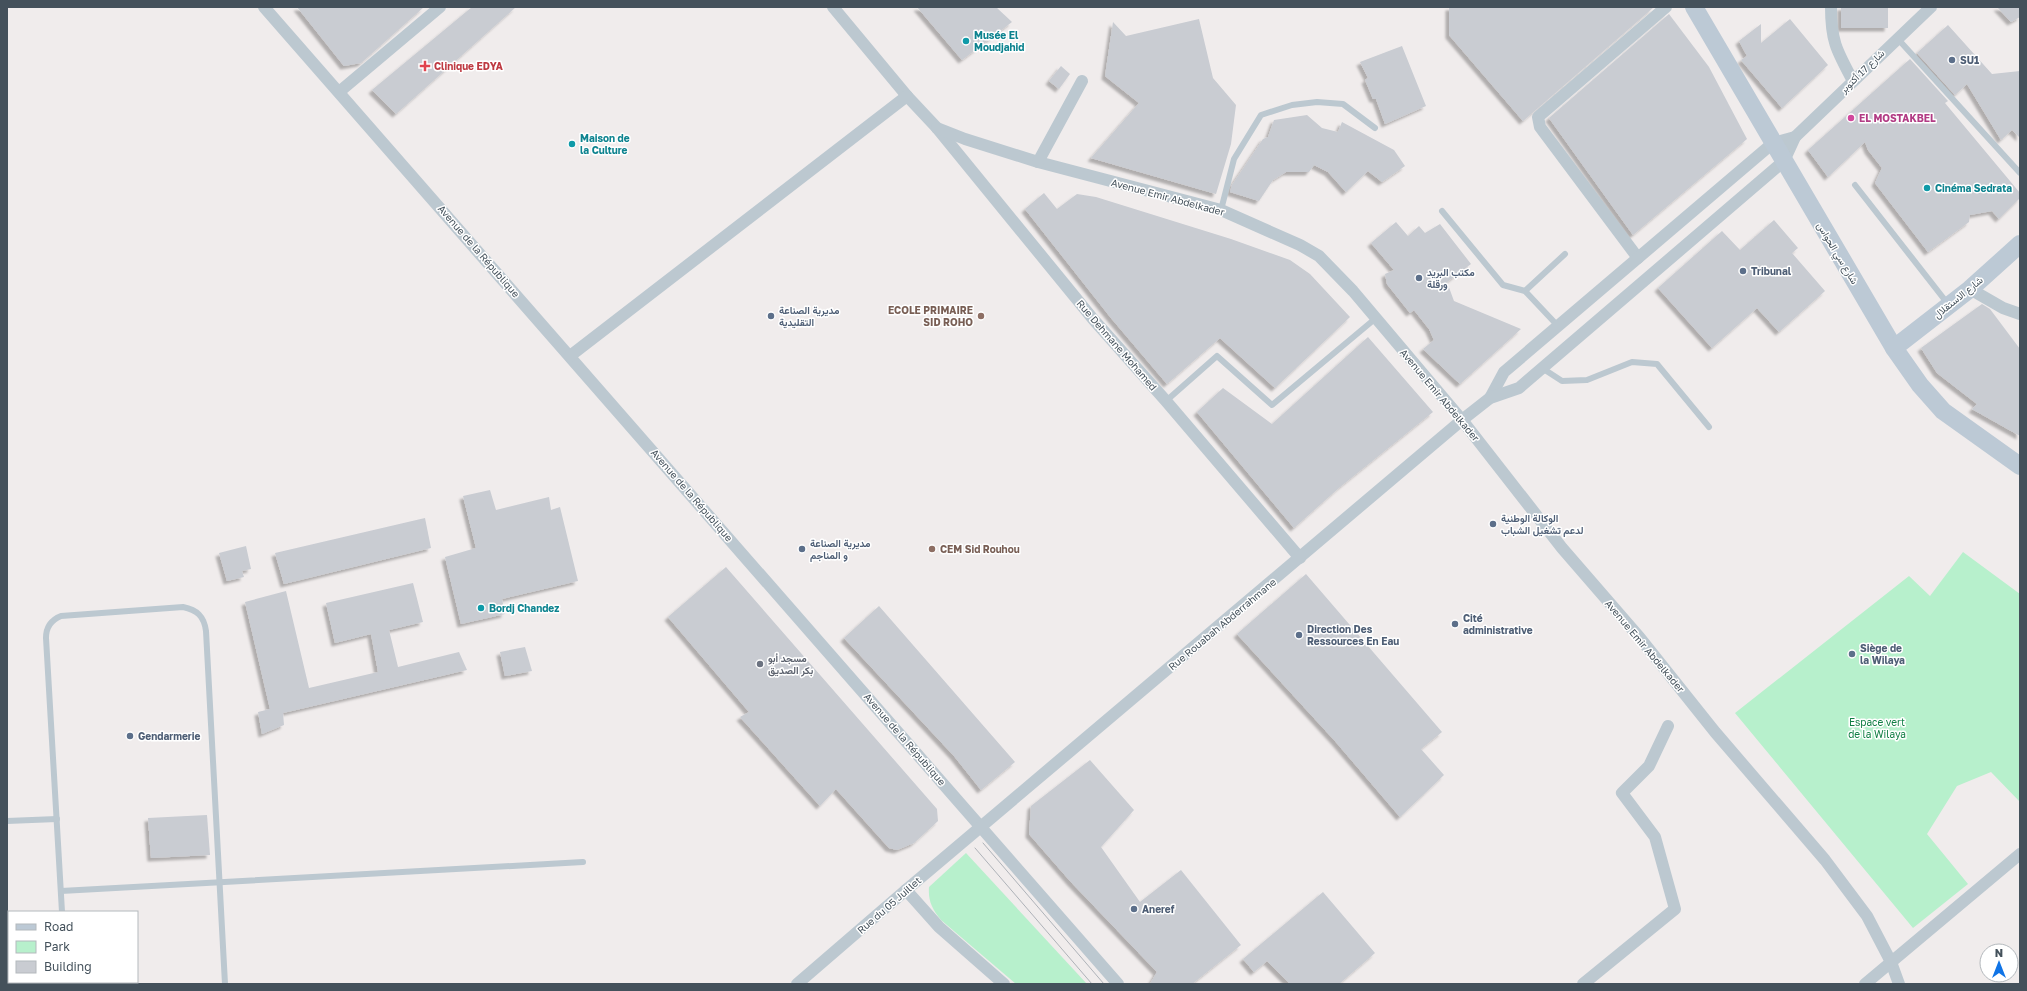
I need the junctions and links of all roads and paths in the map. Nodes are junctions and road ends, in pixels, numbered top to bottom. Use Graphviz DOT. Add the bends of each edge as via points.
graph roads {
  1 [pos="264,7"];
  2 [pos="440,7"];
  3 [pos="833,7"];
  4 [pos="1666,7"];
  5 [pos="1694,7"];
  6 [pos="1832,7"];
  7 [pos="1931,7"];
  8 [pos="1896,38"];
  9 [pos="1082,81"];
  10 [pos="1853,81"];
  11 [pos="339,92"];
  12 [pos="907,96"];
  13 [pos="937,128"];
  14 [pos="1376,128"];
  15 [pos="1795,137"];
  16 [pos="1773,143"];
  17 [pos="1784,161"];
  18 [pos="1038,162"];
  19 [pos="2020,173"];
  20 [pos="1855,185"];
  21 [pos="1221,210"];
  22 [pos="1442,211"];
  23 [pos="2020,244"];
  24 [pos="1565,254"];
  25 [pos="1638,258"];
  26 [pos="1970,289"];
  27 [pos="1525,290"];
  28 [pos="1949,305"];
  29 [pos="2020,314"];
  30 [pos="1376,318"];
  31 [pos="1557,325"];
  32 [pos="1894,348"];
  33 [pos="570,356"];
  34 [pos="1542,368"];
  35 [pos="1490,398"];
  36 [pos="1166,401"];
  37 [pos="1462,420"];
  38 [pos="1709,427"];
  39 [pos="2020,466"];
  40 [pos="1300,558"];
  41 [pos="1668,726"];
  42 [pos="56,819"];
  43 [pos="7,821"];
  44 [pos="981,827"];
  45 [pos="2020,854"];
  46 [pos="583,862"];
  47 [pos="220,882"];
  48 [pos="906,890"];
  49 [pos="61,891"];
  50 [pos="62,911"];
  51 [pos="1891,962"];
  52 [pos="225,984"];
  53 [pos="797,984"];
  54 [pos="1004,984"];
  55 [pos="1118,984"];
  56 [pos="1583,984"];
  57 [pos="1865,984"];
  58 [pos="1899,984"];
  1 -- 11 [label="street, Avenue de la République"];
  2 -- 11 [label="street"];
  3 -- 12 [label="street, Avenue Emir Abdelkader"];
  4 -- 25 [label="street" via="1538,117 1540,127"];
  5 -- 16 [label="street, شارع سي الحواس"];
  6 -- 10 [label="street" via="1831,34"];
  7 -- 8 [label="street, شارع 17 أكتوبر"];
  8 -- 10 [label="street, شارع 17 أكتوبر"];
  8 -- 19 [label="lane"];
  9 -- 18 [label="street"];
  10 -- 15 [label="street, شارع 17 أكتوبر"];
  11 -- 33 [label="street, Avenue de la République"];
  12 -- 13 [label="street, Avenue Emir Abdelkader"];
  12 -- 33 [label="street"];
  13 -- 18 [label="street, Avenue Emir Abdelkader"];
  13 -- 36 [label="street, Rue Dehmane Mohamed" via="1093,319"];
  14 -- 21 [label="lane" via="1343,104 1317,102 1292,105 1261,116 1234,159"];
  15 -- 16 [label="street"];
  15 -- 17 [label="street"];
  16 -- 17 [label="street, شارع سي الحواس"];
  16 -- 25 [label="street"];
  17 -- 32 [label="street, شارع سي الحواس"];
  17 -- 34 [label="street"];
  18 -- 21 [label="street, Avenue Emir Abdelkader"];
  20 -- 28 [label="lane"];
  21 -- 30 [label="street, Avenue Emir Abdelkader" via="1300,244 1319,256"];
  22 -- 27 [label="lane" via="1503,285"];
  23 -- 26 [label="street, شارع الاستقلال"];
  24 -- 27 [label="lane"];
  25 -- 31 [label="street"];
  26 -- 28 [label="street, شارع الاستقلال"];
  26 -- 29 [label="street" via="2003,308"];
  27 -- 31 [label="lane"];
  28 -- 32 [label="street, شارع الاستقلال"];
  30 -- 36 [label="lane" via="1272,405 1217,356"];
  30 -- 37 [label="street, Avenue Emir Abdelkader"];
  31 -- 35 [label="street" via="1504,372"];
  32 -- 39 [label="street, شارع سي الحواس" via="1920,385 1943,411"];
  33 -- 44 [label="street, Avenue de la République"];
  34 -- 35 [label="street" via="1519,388"];
  34 -- 38 [label="lane" via="1562,381 1587,380 1632,362 1657,364"];
  35 -- 37 [label="street, Rue Rouabah Abderrahmane"];
  36 -- 40 [label="street, Rue Dehmane Mohamed"];
  37 -- 40 [label="street, Rue Rouabah Abderrahmane"];
  37 -- 51 [label="street, Avenue Emir Abdelkader" via="1562,548 1825,860 1867,916"];
  40 -- 44 [label="street, Rue Rouabah Abderrahmane"];
  41 -- 56 [label="street" via="1649,766 1622,794 1655,837 1675,909"];
  42 -- 43 [label="lane"];
  42 -- 47 [label="lane" via="46,638 51,622 61,616 192,609 200,614 206,631"];
  42 -- 49 [label="lane"];
  44 -- 48 [label="street, Rue du 05 Juillet"];
  44 -- 55 [label="street, Avenue de la République"];
  45 -- 51 [label="street"];
  46 -- 47 [label="lane"];
  47 -- 49 [label="lane"];
  47 -- 52 [label="lane"];
  48 -- 53 [label="street, Rue du 05 Juillet"];
  48 -- 54 [label="street" via="939,927"];
  49 -- 50 [label="lane"];
  51 -- 57 [label="street"];
  51 -- 58 [label="street, Avenue Emir Abdelkader"];
}
